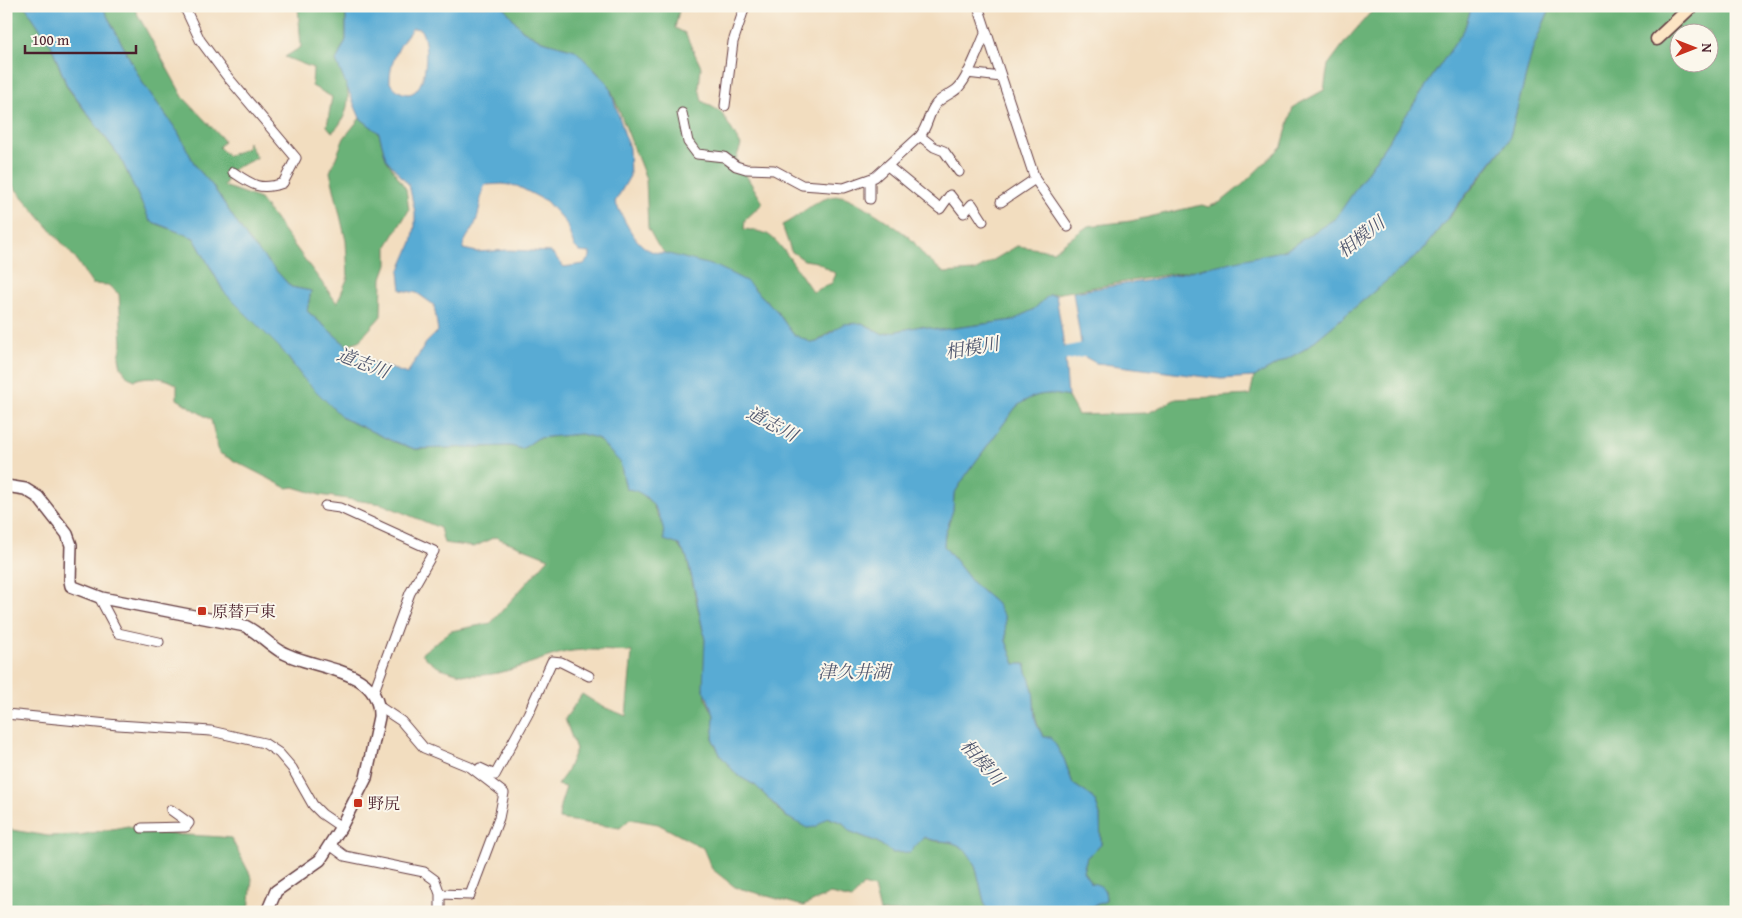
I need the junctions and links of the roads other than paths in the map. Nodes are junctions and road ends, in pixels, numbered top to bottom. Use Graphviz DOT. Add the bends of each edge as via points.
graph roads {
  1 [pos="184,6"];
  2 [pos="745,6"];
  3 [pos="978,6"];
  4 [pos="1692,6"];
  5 [pos="986,32"];
  6 [pos="1657,38"];
  7 [pos="967,73"];
  8 [pos="1001,77"];
  9 [pos="725,106"];
  10 [pos="682,113"];
  11 [pos="920,136"];
  12 [pos="889,167"];
  13 [pos="233,172"];
  14 [pos="959,172"];
  15 [pos="870,179"];
  16 [pos="1034,179"];
  17 [pos="870,200"];
  18 [pos="1001,202"];
  19 [pos="983,221"];
  20 [pos="1068,227"];
  21 [pos="6,486"];
  22 [pos="325,506"];
  23 [pos="99,597"];
  24 [pos="159,642"];
  25 [pos="589,676"];
  26 [pos="373,694"];
  27 [pos="380,707"];
  28 [pos="6,714"];
  29 [pos="470,767"];
  30 [pos="171,810"];
  31 [pos="341,827"];
  32 [pos="142,828"];
  33 [pos="330,845"];
  34 [pos="440,894"];
  35 [pos="267,912"];
  36 [pos="440,912"];
  1 -- 13 [label="street" via="200,40 296,158 283,183 274,187 258,187"];
  2 -- 9 [label="street" via="733,42"];
  3 -- 5 [label="street"];
  4 -- 6 [label="main road"];
  5 -- 7 [label="street"];
  5 -- 8 [label="street"];
  7 -- 8 [label="street"];
  7 -- 11 [label="street" via="958,89 947,93 935,105"];
  8 -- 16 [label="street"];
  10 -- 15 [label="street" via="688,142 697,154 724,156 736,166 774,170 802,184 821,188 844,188"];
  11 -- 12 [label="street"];
  11 -- 14 [label="street" via="944,151"];
  12 -- 15 [label="street"];
  12 -- 19 [label="street" via="940,208 950,195 964,213 972,204"];
  15 -- 17 [label="street"];
  16 -- 18 [label="street"];
  16 -- 20 [label="street"];
  21 -- 23 [label="street" via="25,489 45,504 70,540 71,586"];
  22 -- 26 [label="street" via="340,508 434,551 410,593"];
  23 -- 24 [label="street" via="118,633"];
  23 -- 26 [label="street" via="245,626 280,651 354,677"];
  25 -- 29 [label="street" via="552,661 495,775"];
  26 -- 27 [label="street"];
  27 -- 29 [label="street" via="401,721 424,748"];
  27 -- 31 [label="street" via="366,778"];
  28 -- 31 [label="street" via="211,730 264,743 292,768 313,805"];
  29 -- 34 [label="street" via="504,793 470,895"];
  30 -- 32 [label="street" via="189,823 186,827"];
  31 -- 33 [label="street"];
  33 -- 34 [label="street" via="345,856 424,872 435,880"];
  33 -- 35 [label="street" via="310,868 276,891"];
  34 -- 36 [label="street"];
}
